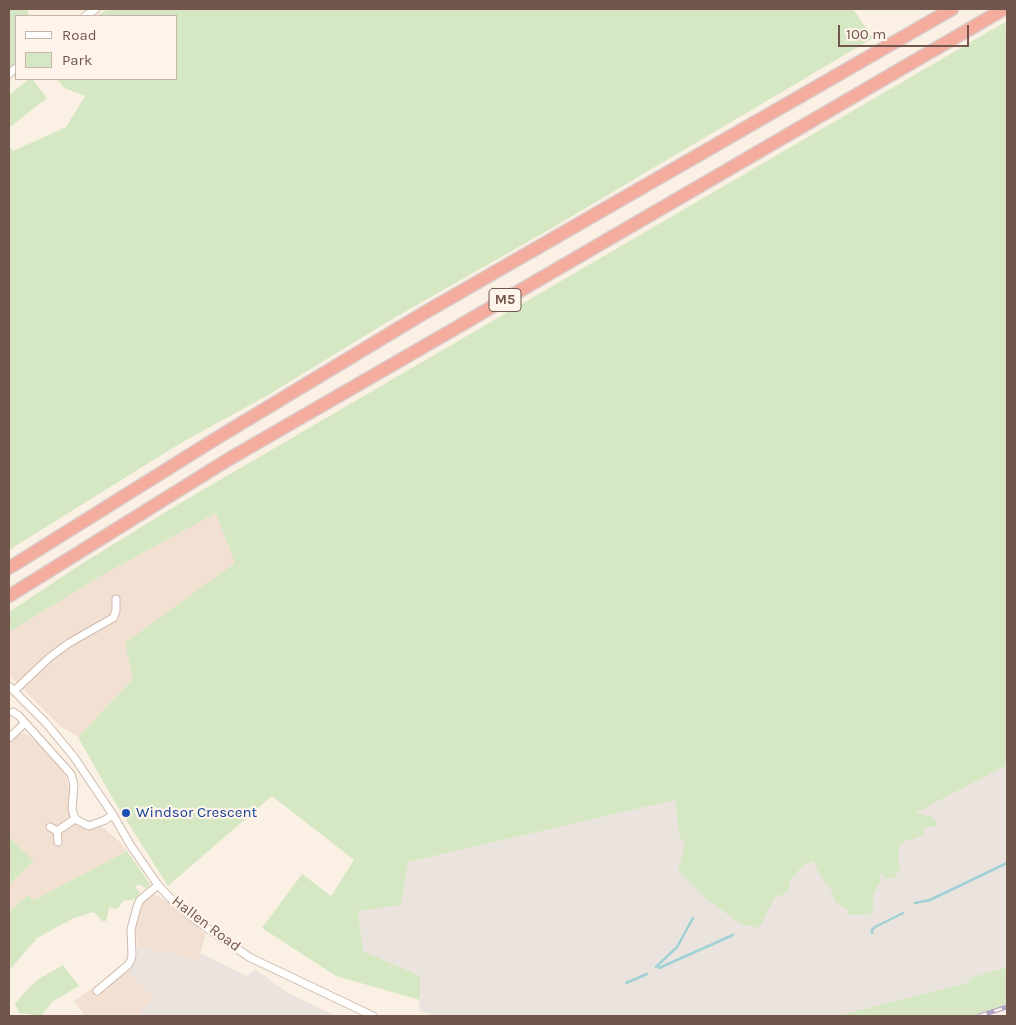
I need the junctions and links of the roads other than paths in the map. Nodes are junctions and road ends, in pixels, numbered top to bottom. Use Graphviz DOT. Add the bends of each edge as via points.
graph roads {
  1 [pos="952,9"];
  2 [pos="1004,9"];
  3 [pos="9,568"];
  4 [pos="9,596"];
  5 [pos="116,599"];
  6 [pos="11,688"];
  7 [pos="13,712"];
  8 [pos="25,723"];
  9 [pos="9,738"];
  10 [pos="113,815"];
  11 [pos="75,819"];
  12 [pos="50,827"];
  13 [pos="57,831"];
  14 [pos="58,842"];
  15 [pos="158,885"];
  16 [pos="97,991"];
  17 [pos="373,1016"];
  1 -- 3 [label="highway, M5" via="424,313"];
  2 -- 4 [label="highway, M5" via="229,459"];
  5 -- 6 [label="street" via="113,618 50,656"];
  6 -- 10 [label="street, Hallen Road" via="60,739"];
  7 -- 8 [label="street"];
  8 -- 9 [label="street"];
  8 -- 11 [label="street" via="71,774"];
  10 -- 11 [label="street" via="89,826"];
  10 -- 15 [label="street, Hallen Road"];
  11 -- 13 [label="street"];
  12 -- 13 [label="street"];
  13 -- 14 [label="street"];
  15 -- 16 [label="street" via="140,900 137,907 131,929 131,960"];
  15 -- 17 [label="street, Hallen Road" via="197,921 250,957"];
}
